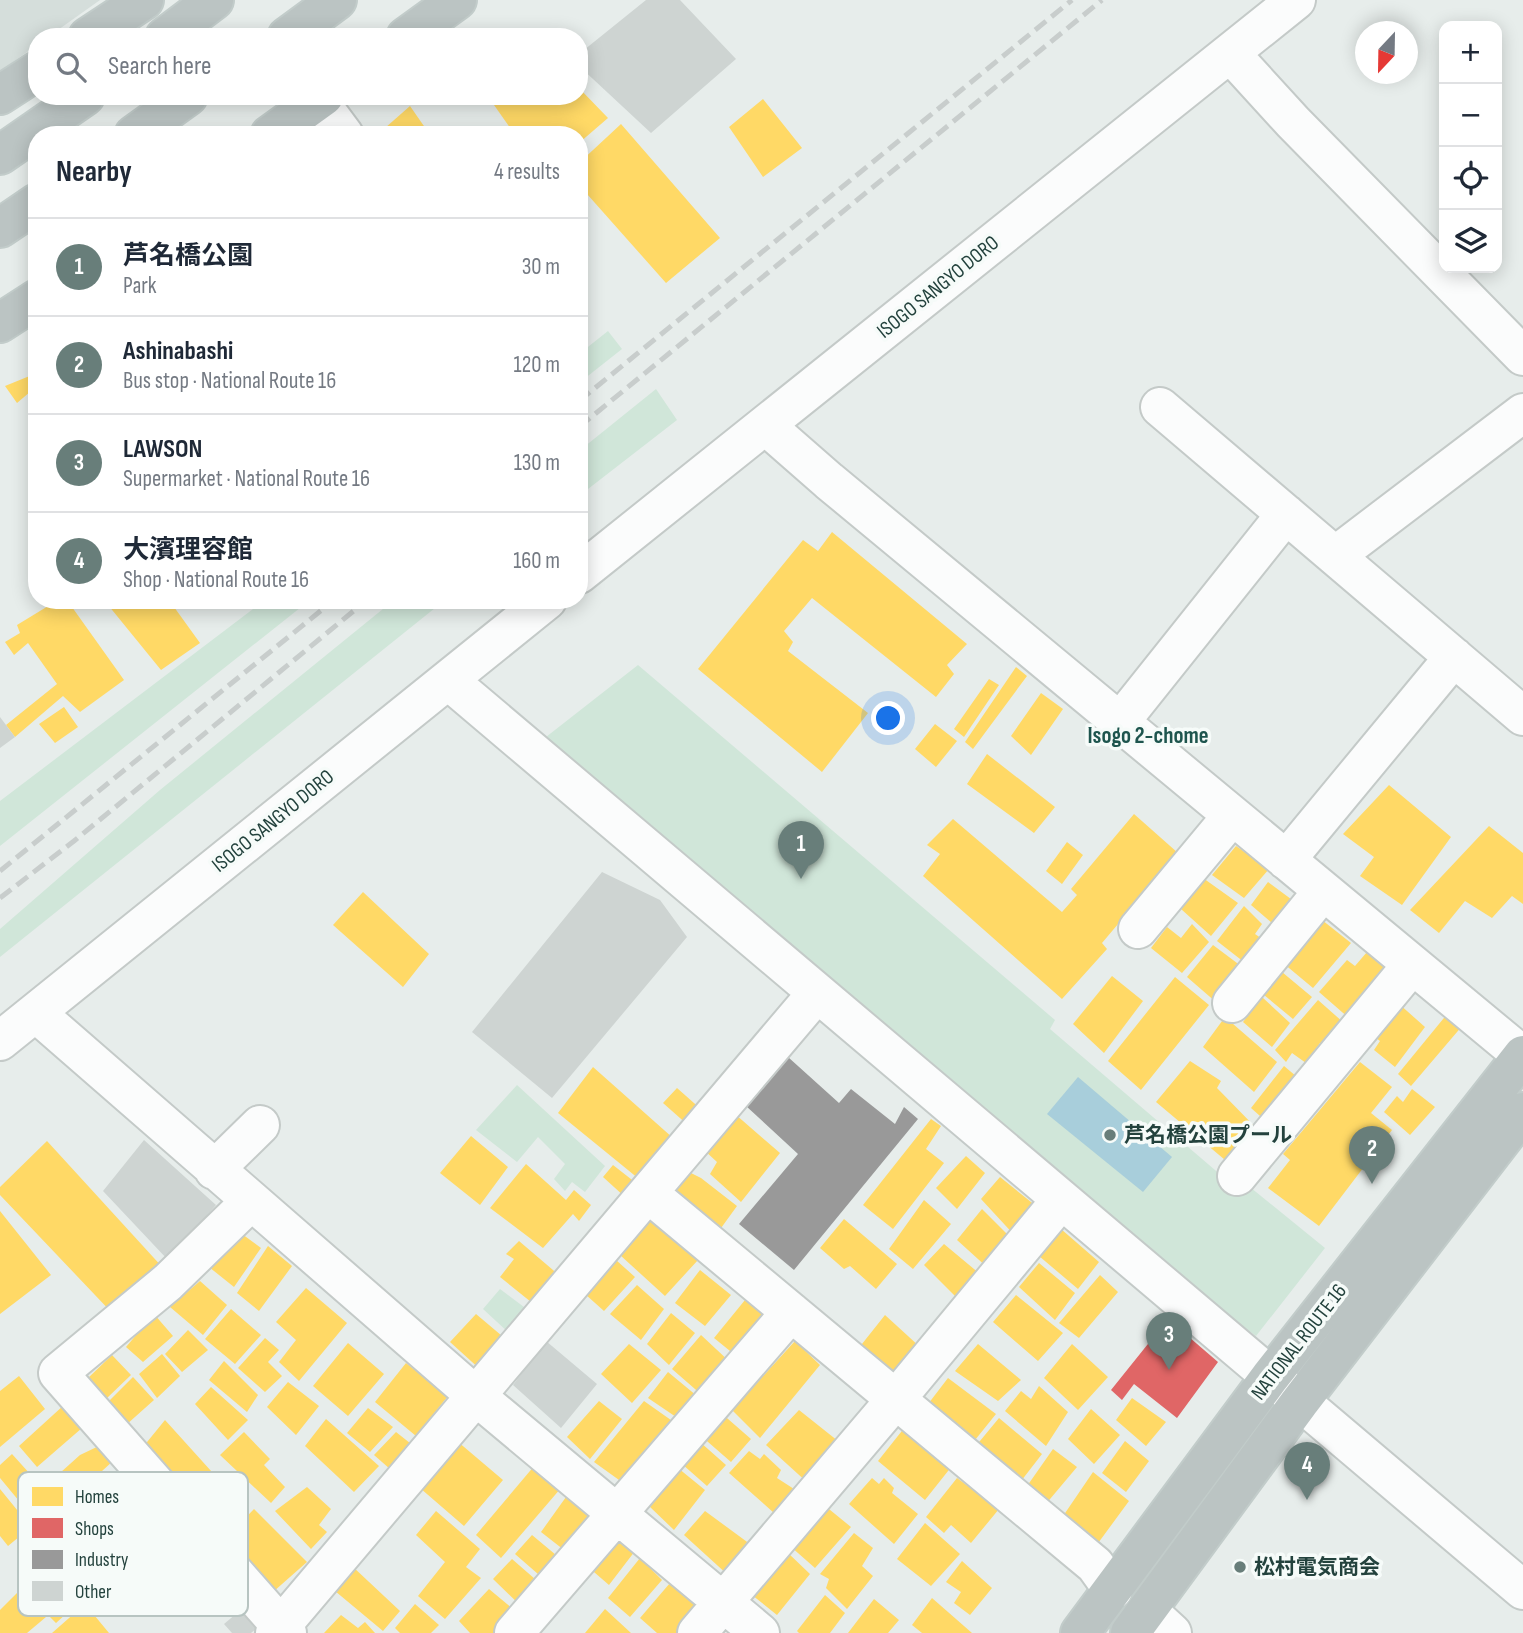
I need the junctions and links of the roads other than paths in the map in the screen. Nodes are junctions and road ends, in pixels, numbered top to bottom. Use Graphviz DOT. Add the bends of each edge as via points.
graph roads {
  1 [pos="144,0"];
  2 [pos="214,0"];
  3 [pos="240,0"];
  4 [pos="319,0"];
  5 [pos="337,0"];
  6 [pos="457,0"];
  7 [pos="1296,0"];
  8 [pos="102,28"];
  9 [pos="177,28"];
  10 [pos="203,28"];
  11 [pos="281,28"];
  12 [pos="299,28"];
  13 [pos="418,28"];
  14 [pos="1230,53"];
  15 [pos="28,77"];
  16 [pos="0,95"];
  17 [pos="72,105"];
  18 [pos="97,105"];
  19 [pos="176,105"];
  20 [pos="194,105"];
  21 [pos="311,105"];
  22 [pos="325,105"];
  23 [pos="42,126"];
  24 [pos="68,126"];
  25 [pos="146,126"];
  26 [pos="166,126"];
  27 [pos="282,126"];
  28 [pos="338,126"];
  29 [pos="28,136"];
  30 [pos="0,155"];
  31 [pos="28,155"];
  32 [pos="0,173"];
  33 [pos="28,209"];
  34 [pos="28,223"];
  35 [pos="0,228"];
  36 [pos="0,242"];
  37 [pos="28,305"];
  38 [pos="0,323"];
  39 [pos="1523,356"];
  40 [pos="1160,407"];
  41 [pos="1523,413"];
  42 [pos="765,425"];
  43 [pos="1286,514"];
  44 [pos="1335,556"];
  45 [pos="588,567"];
  46 [pos="536,609"];
  47 [pos="1454,657"];
  48 [pos="448,680"];
  49 [pos="1523,716"];
  50 [pos="1120,722"];
  51 [pos="1232,816"];
  52 [pos="1286,860"];
  53 [pos="1323,891"];
  54 [pos="1138,929"];
  55 [pos="1412,965"];
  56 [pos="817,993"];
  57 [pos="1232,1003"];
  58 [pos="36,1013"];
  59 [pos="0,1041"];
  60 [pos="1523,1056"];
  61 [pos="1523,1111"];
  62 [pos="260,1125"];
  63 [pos="214,1170"];
  64 [pos="1237,1176"];
  65 [pos="648,1193"];
  66 [pos="1061,1200"];
  67 [pos="250,1202"];
  68 [pos="791,1312"];
  69 [pos="1270,1377"];
  70 [pos="476,1396"];
  71 [pos="896,1399"];
  72 [pos="1299,1403"];
  73 [pos="144,1472"];
  74 [pos="618,1514"];
  75 [pos="1113,1590"];
  76 [pos="1523,1590"];
  77 [pos="248,1593"];
  78 [pos="723,1602"];
  79 [pos="1150,1626"];
  80 [pos="281,1631"];
  81 [pos="514,1633"];
  82 [pos="696,1633"];
  83 [pos="760,1633"];
  84 [pos="1080,1633"];
  1 -- 8 [label="highway"];
  2 -- 9 [label="highway"];
  3 -- 10 [label="highway"];
  4 -- 11 [label="highway"];
  5 -- 12 [label="highway"];
  6 -- 13 [label="highway"];
  7 -- 14 [label="street, ISOGO SANGYO DORO"];
  14 -- 39 [label="street"];
  14 -- 42 [label="street, ISOGO SANGYO DORO"];
  15 -- 16 [label="highway"];
  17 -- 23 [label="highway"];
  18 -- 24 [label="highway"];
  19 -- 25 [label="highway"];
  20 -- 26 [label="highway"];
  21 -- 27 [label="highway"];
  22 -- 28 [label="street"];
  29 -- 30 [label="highway"];
  31 -- 32 [label="highway"];
  33 -- 35 [label="highway"];
  34 -- 36 [label="highway"];
  37 -- 38 [label="highway"];
  40 -- 43 [label="street"];
  41 -- 44 [label="street"];
  42 -- 45 [label="street, ISOGO SANGYO DORO"];
  42 -- 50 [label="street"];
  43 -- 44 [label="street"];
  43 -- 50 [label="street"];
  44 -- 47 [label="street"];
  46 -- 48 [label="street, ISOGO SANGYO DORO"];
  47 -- 49 [label="street"];
  47 -- 52 [label="street"];
  48 -- 56 [label="street"];
  48 -- 58 [label="street, ISOGO SANGYO DORO"];
  50 -- 51 [label="street"];
  51 -- 52 [label="street"];
  51 -- 54 [label="street"];
  52 -- 53 [label="street"];
  53 -- 55 [label="street"];
  53 -- 57 [label="street"];
  55 -- 60 [label="street"];
  55 -- 64 [label="street"];
  56 -- 65 [label="street"];
  56 -- 66 [label="street"];
  58 -- 59 [label="street, ISOGO SANGYO DORO"];
  58 -- 63 [label="street"];
  60 -- 69 [label="highway, NATIONAL ROUTE 16"];
  61 -- 72 [label="highway, NATIONAL ROUTE 16"];
  62 -- 63 [label="street"];
  63 -- 67 [label="street"];
  65 -- 68 [label="street"];
  65 -- 70 [label="street"];
  66 -- 69 [label="street"];
  66 -- 71 [label="street"];
  67 -- 70 [label="street"];
  67 -- 73 [label="street" via="168,1282 58,1373"];
  68 -- 71 [label="street"];
  68 -- 74 [label="street"];
  69 -- 72 [label="street"];
  69 -- 75 [label="highway, NATIONAL ROUTE 16"];
  70 -- 74 [label="street"];
  70 -- 80 [label="street"];
  71 -- 75 [label="street" via="1095,1565"];
  71 -- 78 [label="street"];
  72 -- 76 [label="street"];
  72 -- 79 [label="highway, NATIONAL ROUTE 16"];
  74 -- 78 [label="street"];
  74 -- 81 [label="street"];
  75 -- 84 [label="highway, NATIONAL ROUTE 16"];
  77 -- 80 [label="street"];
  78 -- 82 [label="street"];
  78 -- 83 [label="street"];
}
